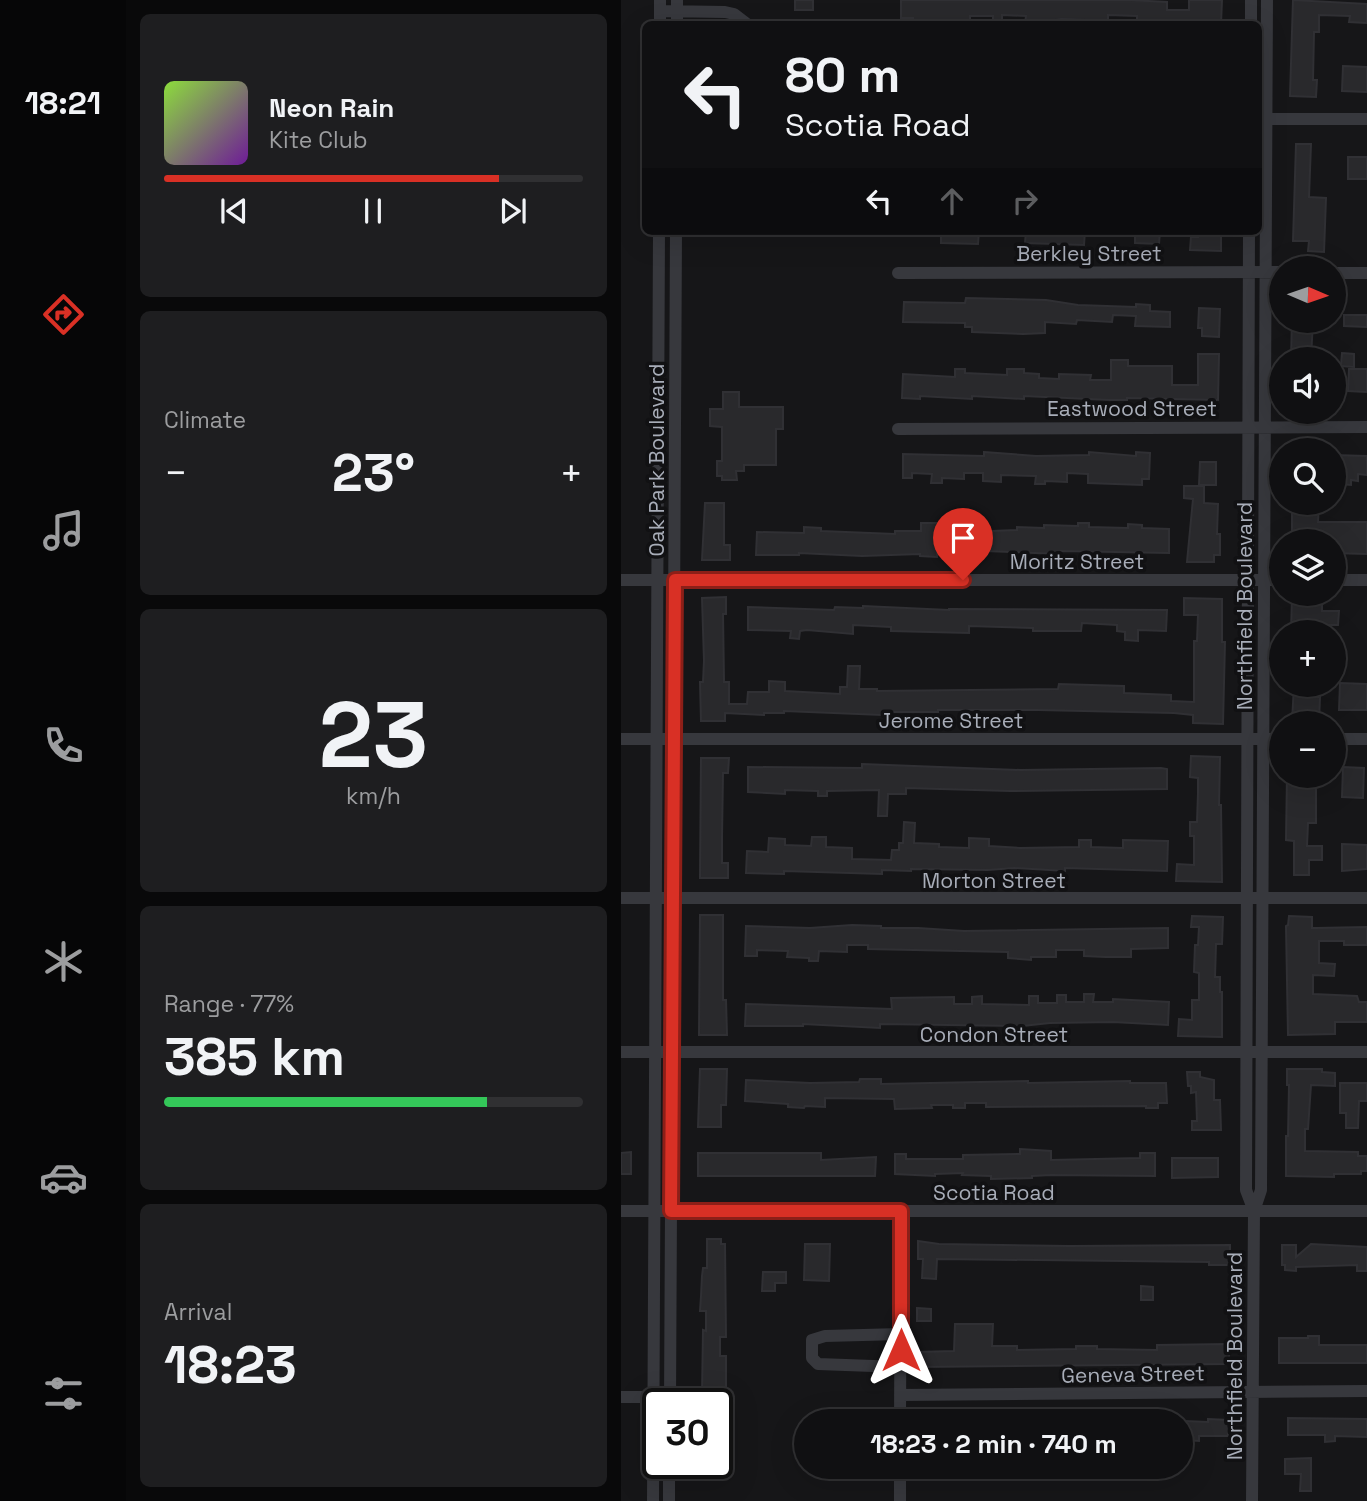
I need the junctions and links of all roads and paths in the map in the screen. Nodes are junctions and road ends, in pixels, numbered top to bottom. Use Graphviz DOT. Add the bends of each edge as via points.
graph roads {
  1 [pos="1251,0"];
  2 [pos="1267,0"];
  3 [pos="660,12"];
  4 [pos="677,12"];
  5 [pos="743,21"];
  6 [pos="1251,21"];
  7 [pos="1262,119"];
  8 [pos="1367,119"];
  9 [pos="659,235"];
  10 [pos="676,235"];
  11 [pos="1249,235"];
  12 [pos="1249,272"];
  13 [pos="1265,272"];
  14 [pos="1269,272"];
  15 [pos="1346,272"];
  16 [pos="898,273"];
  17 [pos="1367,273"];
  18 [pos="1248,426"];
  19 [pos="1264,427"];
  20 [pos="1367,427"];
  21 [pos="899,429"];
  22 [pos="1367,579"];
  23 [pos="621,580"];
  24 [pos="657,580"];
  25 [pos="675,580"];
  26 [pos="1248,580"];
  27 [pos="1263,580"];
  28 [pos="1269,580"];
  29 [pos="1346,580"];
  30 [pos="621,739"];
  31 [pos="657,739"];
  32 [pos="674,739"];
  33 [pos="1247,739"];
  34 [pos="1263,739"];
  35 [pos="1269,739"];
  36 [pos="1346,739"];
  37 [pos="1367,739"];
  38 [pos="621,898"];
  39 [pos="656,898"];
  40 [pos="673,898"];
  41 [pos="1367,898"];
  42 [pos="1246,899"];
  43 [pos="1262,899"];
  44 [pos="621,1052"];
  45 [pos="1246,1052"];
  46 [pos="1262,1052"];
  47 [pos="1367,1052"];
  48 [pos="655,1053"];
  49 [pos="672,1053"];
  50 [pos="1367,1210"];
  51 [pos="621,1211"];
  52 [pos="654,1211"];
  53 [pos="671,1211"];
  54 [pos="901,1211"];
  55 [pos="1254,1211"];
  56 [pos="901,1334"];
  57 [pos="901,1367"];
  58 [pos="654,1388"];
  59 [pos="671,1388"];
  60 [pos="1367,1391"];
  61 [pos="1252,1392"];
  62 [pos="900,1395"];
  63 [pos="621,1397"];
  64 [pos="642,1397"];
  65 [pos="900,1409"];
  66 [pos="653,1479"];
  67 [pos="669,1479"];
  68 [pos="900,1479"];
  69 [pos="653,1501"];
  70 [pos="669,1501"];
  71 [pos="900,1501"];
  72 [pos="1252,1501"];
  1 -- 6 [label="street"];
  2 -- 7 [label="street, Northfield Boulevard"];
  3 -- 4 [label="street"];
  4 -- 5 [label="street" via="725,12"];
  7 -- 8 [label="street"];
  7 -- 13 [label="street, Northfield Boulevard"];
  9 -- 24 [label="street, Oak Park Boulevard"];
  10 -- 25 [label="street, Oak Park Boulevard"];
  11 -- 12 [label="street, Northfield Boulevard"];
  12 -- 13 [label="street, Berkley Street"];
  12 -- 16 [label="street, Berkley Street"];
  12 -- 18 [label="street, Northfield Boulevard"];
  13 -- 14 [label="street, Berkley Street"];
  13 -- 19 [label="street, Northfield Boulevard"];
  15 -- 17 [label="street"];
  18 -- 19 [label="street, Eastwood Street"];
  18 -- 21 [label="street, Eastwood Street"];
  18 -- 26 [label="street, Northfield Boulevard"];
  19 -- 20 [label="street, Eastwood Street"];
  19 -- 27 [label="street, Northfield Boulevard"];
  22 -- 29 [label="street"];
  23 -- 24 [label="street, Moritz Street"];
  24 -- 25 [label="street, Moritz Street"];
  24 -- 31 [label="street, Oak Park Boulevard"];
  25 -- 26 [label="street, Moritz Street"];
  25 -- 32 [label="street, Oak Park Boulevard"];
  26 -- 27 [label="street, Moritz Street"];
  26 -- 33 [label="street, Northfield Boulevard"];
  27 -- 28 [label="street, Moritz Street"];
  27 -- 34 [label="street, Northfield Boulevard"];
  30 -- 31 [label="street, Jerome Street"];
  31 -- 32 [label="street, Jerome Street"];
  31 -- 39 [label="street, Oak Park Boulevard"];
  32 -- 33 [label="street, Jerome Street"];
  32 -- 40 [label="street, Oak Park Boulevard"];
  33 -- 34 [label="street, Jerome Street"];
  33 -- 42 [label="street, Northfield Boulevard"];
  34 -- 35 [label="street, Jerome Street"];
  34 -- 43 [label="street, Northfield Boulevard"];
  36 -- 37 [label="street"];
  38 -- 39 [label="street, Morton Street"];
  39 -- 40 [label="street, Morton Street"];
  39 -- 48 [label="street, Oak Park Boulevard"];
  40 -- 42 [label="street, Morton Street"];
  40 -- 49 [label="street, Oak Park Boulevard"];
  41 -- 43 [label="street, Morton Street"];
  42 -- 43 [label="street, Morton Street"];
  42 -- 45 [label="street, Northfield Boulevard"];
  43 -- 46 [label="street, Northfield Boulevard"];
  44 -- 48 [label="street, Condon Street"];
  45 -- 46 [label="street, Condon Street"];
  45 -- 49 [label="street, Condon Street"];
  45 -- 55 [label="street, Northfield Boulevard" via="1246,1190"];
  46 -- 47 [label="street, Condon Street"];
  46 -- 55 [label="street, Northfield Boulevard" via="1261,1190"];
  48 -- 49 [label="street, Condon Street"];
  48 -- 52 [label="street, Oak Park Boulevard"];
  49 -- 53 [label="street, Oak Park Boulevard"];
  50 -- 55 [label="street, Scotia Road"];
  51 -- 52 [label="street, Scotia Road"];
  52 -- 53 [label="street, Scotia Road"];
  52 -- 58 [label="street, Oak Park Boulevard"];
  53 -- 54 [label="street, Scotia Road"];
  53 -- 59 [label="street, Oak Park Boulevard"];
  54 -- 55 [label="street, Scotia Road"];
  54 -- 56 [label="street"];
  55 -- 61 [label="street, Northfield Boulevard"];
  56 -- 57 [label="street"];
  56 -- 57 [label="street" via="812,1340 812,1358 818,1364"];
  57 -- 62 [label="street"];
  60 -- 61 [label="street, Geneva Street"];
  61 -- 62 [label="street, Geneva Street"];
  61 -- 72 [label="street, Northfield Boulevard"];
  62 -- 65 [label="street"];
  63 -- 64 [label="street"];
  66 -- 69 [label="street, Oak Park Boulevard"];
  67 -- 70 [label="street"];
  68 -- 71 [label="street"];
}
